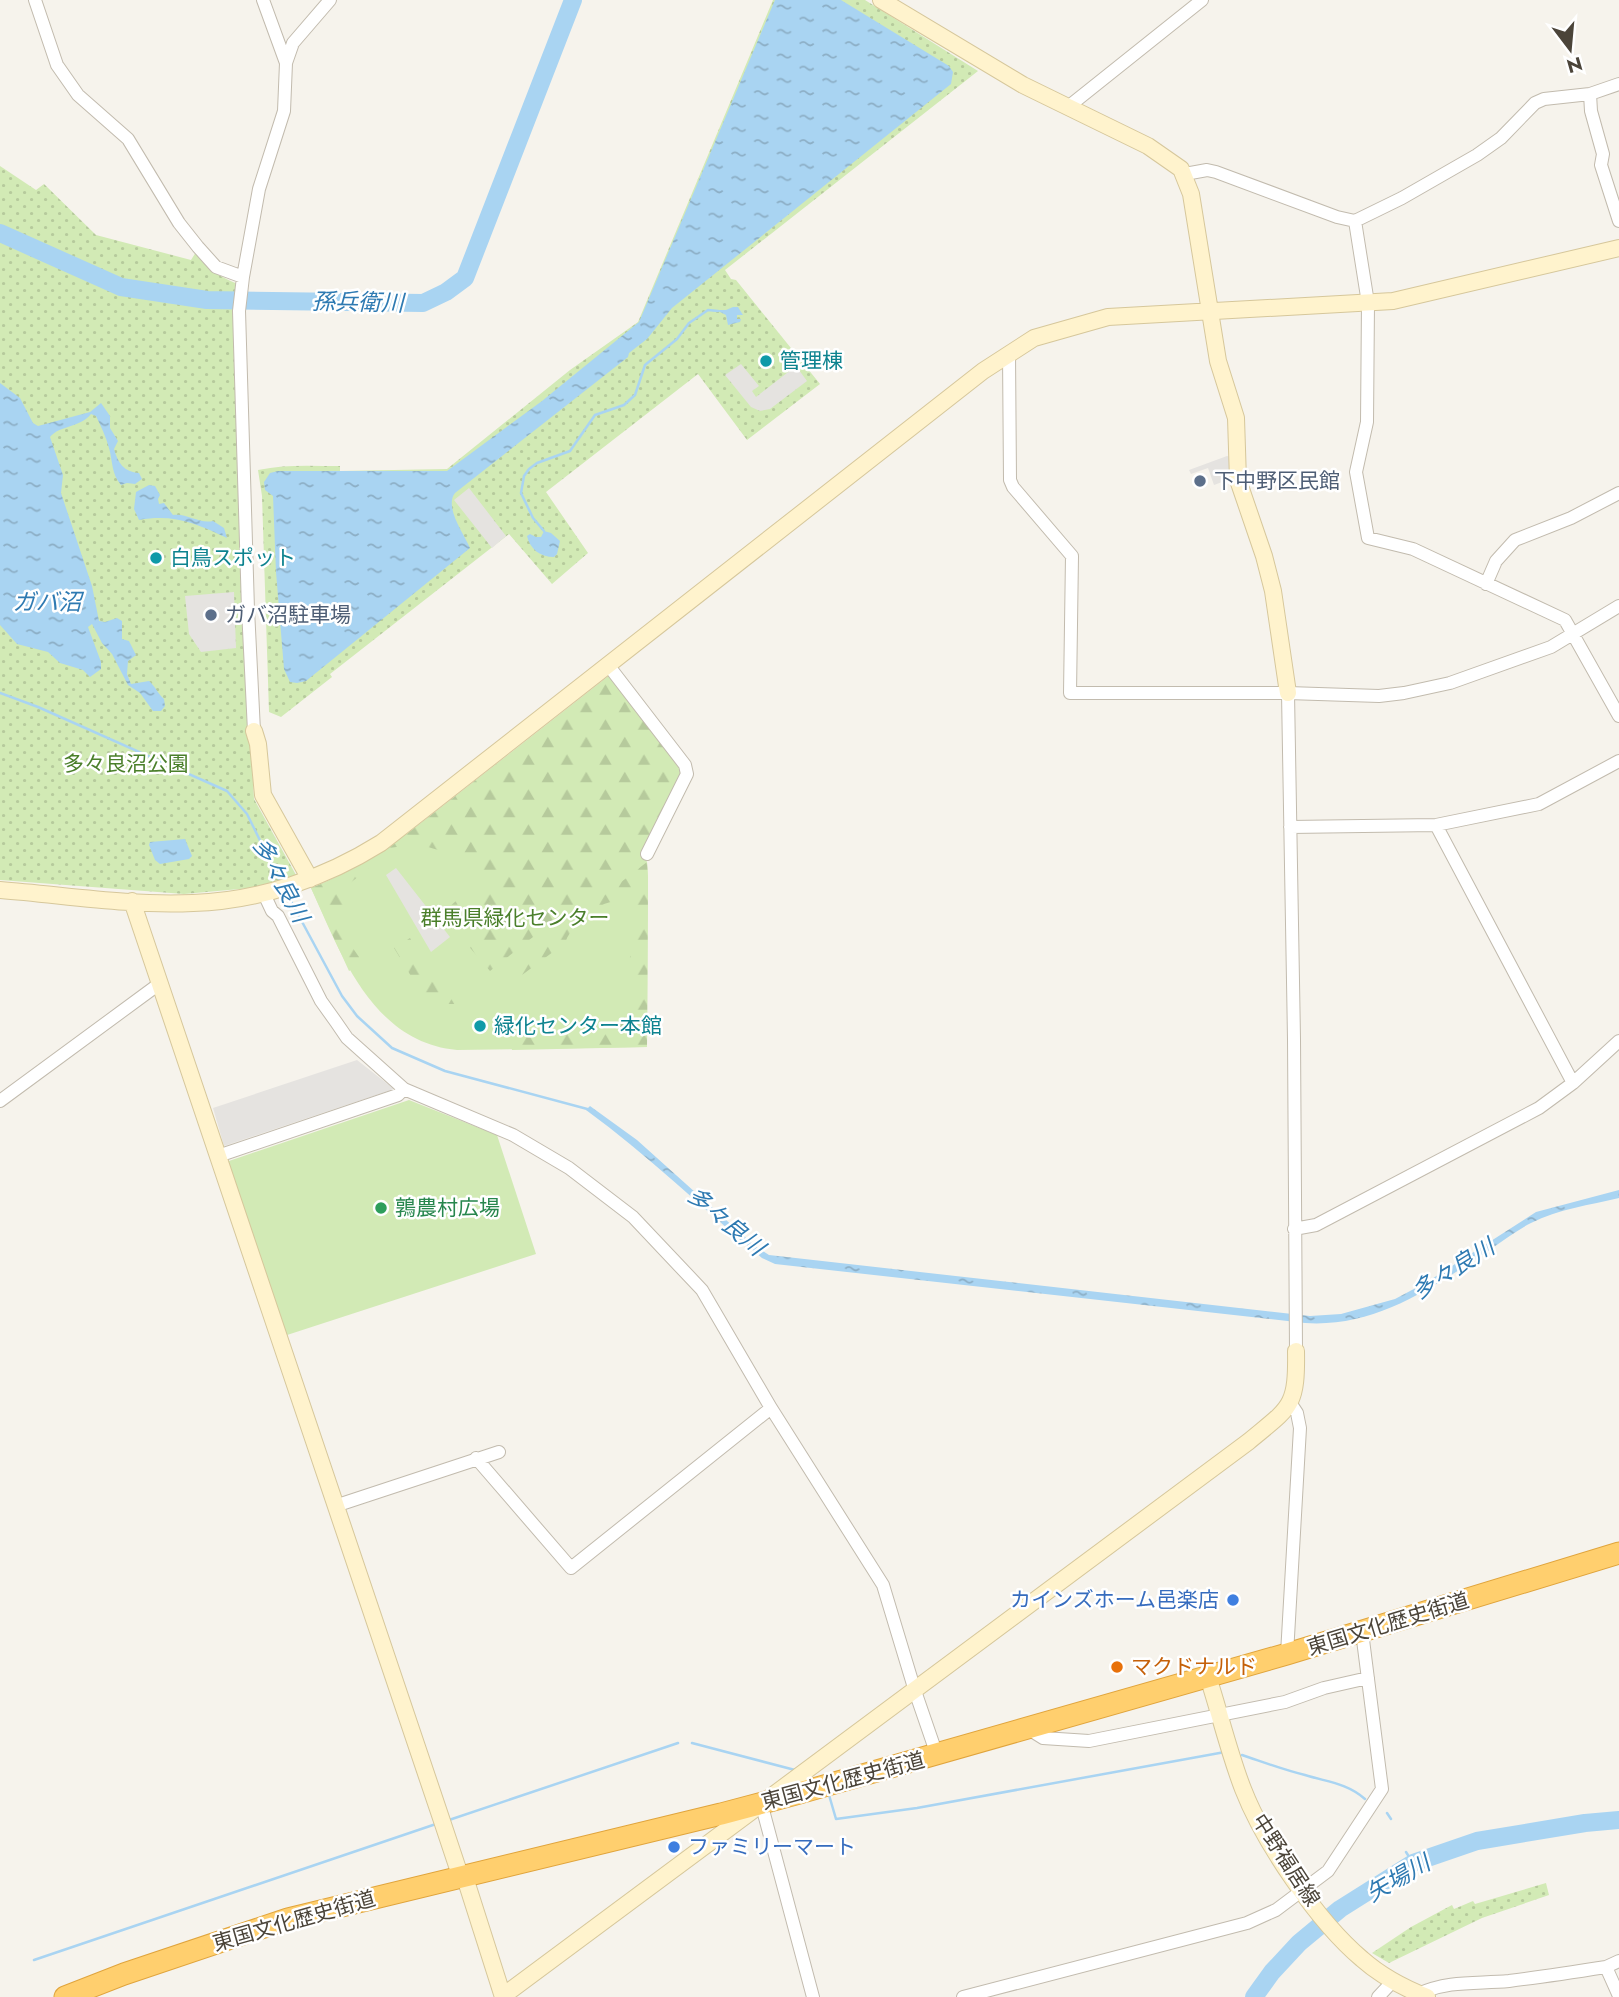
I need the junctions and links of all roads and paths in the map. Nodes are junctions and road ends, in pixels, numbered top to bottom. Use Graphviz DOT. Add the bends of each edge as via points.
graph roads {
  1 [pos="35,0"];
  2 [pos="264,0"];
  3 [pos="330,0"];
  4 [pos="881,0"];
  5 [pos="1202,0"];
  6 [pos="1185,5"];
  7 [pos="286,63"];
  8 [pos="1619,83"];
  9 [pos="1590,94"];
  10 [pos="1068,107"];
  11 [pos="1185,174"];
  12 [pos="1355,221"];
  13 [pos="1619,222"];
  14 [pos="1619,248"];
  15 [pos="243,281"];
  16 [pos="1368,303"];
  17 [pos="1211,310"];
  18 [pos="1009,354"];
  19 [pos="1619,493"];
  20 [pos="1486,584"];
  21 [pos="1619,606"];
  22 [pos="1574,633"];
  23 [pos="608,665"];
  24 [pos="1288,692"];
  25 [pos="1619,716"];
  26 [pos="254,731"];
  27 [pos="1619,761"];
  28 [pos="1436,825"];
  29 [pos="1290,827"];
  30 [pos="647,854"];
  31 [pos="304,881"];
  32 [pos="0,890"];
  33 [pos="266,893"];
  34 [pos="132,901"];
  35 [pos="159,984"];
  36 [pos="1619,1041"];
  37 [pos="1573,1083"];
  38 [pos="404,1089"];
  39 [pos="0,1101"];
  40 [pos="218,1157"];
  41 [pos="1294,1228"];
  42 [pos="1297,1344"];
  43 [pos="1291,1404"];
  44 [pos="771,1408"];
  45 [pos="499,1452"];
  46 [pos="476,1458"];
  47 [pos="335,1506"];
  48 [pos="1619,1553"];
  49 [pos="1362,1632"];
  50 [pos="1287,1654"];
  51 [pos="1208,1677"];
  52 [pos="1368,1678"];
  53 [pos="915,1691"];
  54 [pos="1220,1715"];
  55 [pos="1027,1728"];
  56 [pos="937,1755"];
  57 [pos="763,1803"];
  58 [pos="463,1876"];
  59 [pos="1304,1892"];
  60 [pos="1619,1961"];
  61 [pos="1606,1967"];
  62 [pos="1394,1980"];
  63 [pos="1422,1995"];
  64 [pos="1619,1996"];
  65 [pos="65,1997"];
  66 [pos="503,1997"];
  67 [pos="814,1997"];
  68 [pos="963,1997"];
  69 [pos="1378,1997"];
  1 -- 15 [label="street" via="57,65 78,95 128,139 198,247 216,267"];
  2 -- 7 [label="street"];
  3 -- 7 [label="street" via="293,43"];
  4 -- 10 [label="street" via="991,68"];
  5 -- 6 [label="street"];
  6 -- 10 [label="street"];
  7 -- 15 [label="street" via="281,124 259,190"];
  8 -- 9 [label="street"];
  9 -- 12 [label="street" via="1535,103 1502,138 1478,155"];
  9 -- 13 [label="street" via="1603,154 1601,165"];
  10 -- 11 [label="street" via="1148,146"];
  11 -- 12 [label="street" via="1216,172"];
  11 -- 17 [label="street"];
  12 -- 16 [label="street"];
  14 -- 16 [label="street" via="1408,298"];
  15 -- 26 [label="street" via="239,311"];
  16 -- 17 [label="street"];
  16 -- 20 [label="street" via="1367,422 1356,472 1368,538 1413,549"];
  17 -- 18 [label="street" via="1108,317 1034,338"];
  17 -- 24 [label="street" via="1218,361 1238,430 1238,480 1273,591"];
  18 -- 23 [label="street"];
  18 -- 24 [label="street" via="1010,480 1072,556 1070,693"];
  19 -- 20 [label="street" via="1515,540 1496,561"];
  20 -- 22 [label="street" via="1565,620"];
  21 -- 22 [label="street"];
  22 -- 24 [label="street" via="1486,672 1404,693"];
  22 -- 25 [label="street"];
  23 -- 30 [label="street" via="685,765 687,774"];
  23 -- 31 [label="street" via="381,843"];
  24 -- 29 [label="street"];
  26 -- 31 [label="street" via="263,794"];
  27 -- 28 [label="street" via="1539,804"];
  28 -- 29 [label="street"];
  28 -- 37 [label="street"];
  29 -- 41 [label="street"];
  31 -- 33 [label="street"];
  32 -- 34 [label="street"];
  33 -- 34 [label="street" via="193,904"];
  33 -- 38 [label="street" via="321,1001 347,1038"];
  34 -- 35 [label="street"];
  35 -- 39 [label="street"];
  35 -- 40 [label="street"];
  36 -- 37 [label="street"];
  37 -- 41 [label="street" via="1502,1129 1316,1225"];
  38 -- 40 [label="street" via="398,1095"];
  38 -- 44 [label="street" via="513,1135 569,1168 633,1217 702,1290"];
  40 -- 47 [label="street"];
  41 -- 42 [label="street"];
  42 -- 43 [label="street"];
  43 -- 50 [label="street" via="1300,1429"];
  43 -- 53 [label="street" via="1248,1442"];
  44 -- 46 [label="street" via="571,1568"];
  44 -- 53 [label="street" via="883,1585"];
  45 -- 46 [label="street"];
  46 -- 47 [label="street"];
  47 -- 58 [label="street"];
  48 -- 49 [label="highway, 東国文化歴史街道"];
  49 -- 50 [label="highway, 東国文化歴史街道"];
  49 -- 52 [label="street"];
  50 -- 51 [label="highway, 東国文化歴史街道"];
  51 -- 54 [label="street, 中野福居線"];
  51 -- 55 [label="highway, 東国文化歴史街道"];
  52 -- 54 [label="street"];
  52 -- 59 [label="street" via="1382,1789 1328,1871"];
  53 -- 56 [label="street"];
  53 -- 57 [label="street"];
  54 -- 55 [label="street" via="1089,1741 1043,1738"];
  54 -- 59 [label="street, 中野福居線" via="1243,1789"];
  55 -- 56 [label="highway, 東国文化歴史街道"];
  56 -- 57 [label="highway, 東国文化歴史街道"];
  57 -- 58 [label="highway, 東国文化歴史街道"];
  57 -- 66 [label="street"];
  57 -- 67 [label="street"];
  58 -- 65 [label="highway, 東国文化歴史街道" via="288,1919"];
  58 -- 66 [label="street"];
  59 -- 62 [label="street, 中野福居線" via="1362,1959"];
  59 -- 68 [label="street" via="1247,1923"];
  60 -- 61 [label="street"];
  61 -- 63 [label="street" via="1506,1981 1456,1982 1435,1986"];
  61 -- 64 [label="street"];
  62 -- 63 [label="street, 中野福居線"];
  62 -- 69 [label="street"];
}
